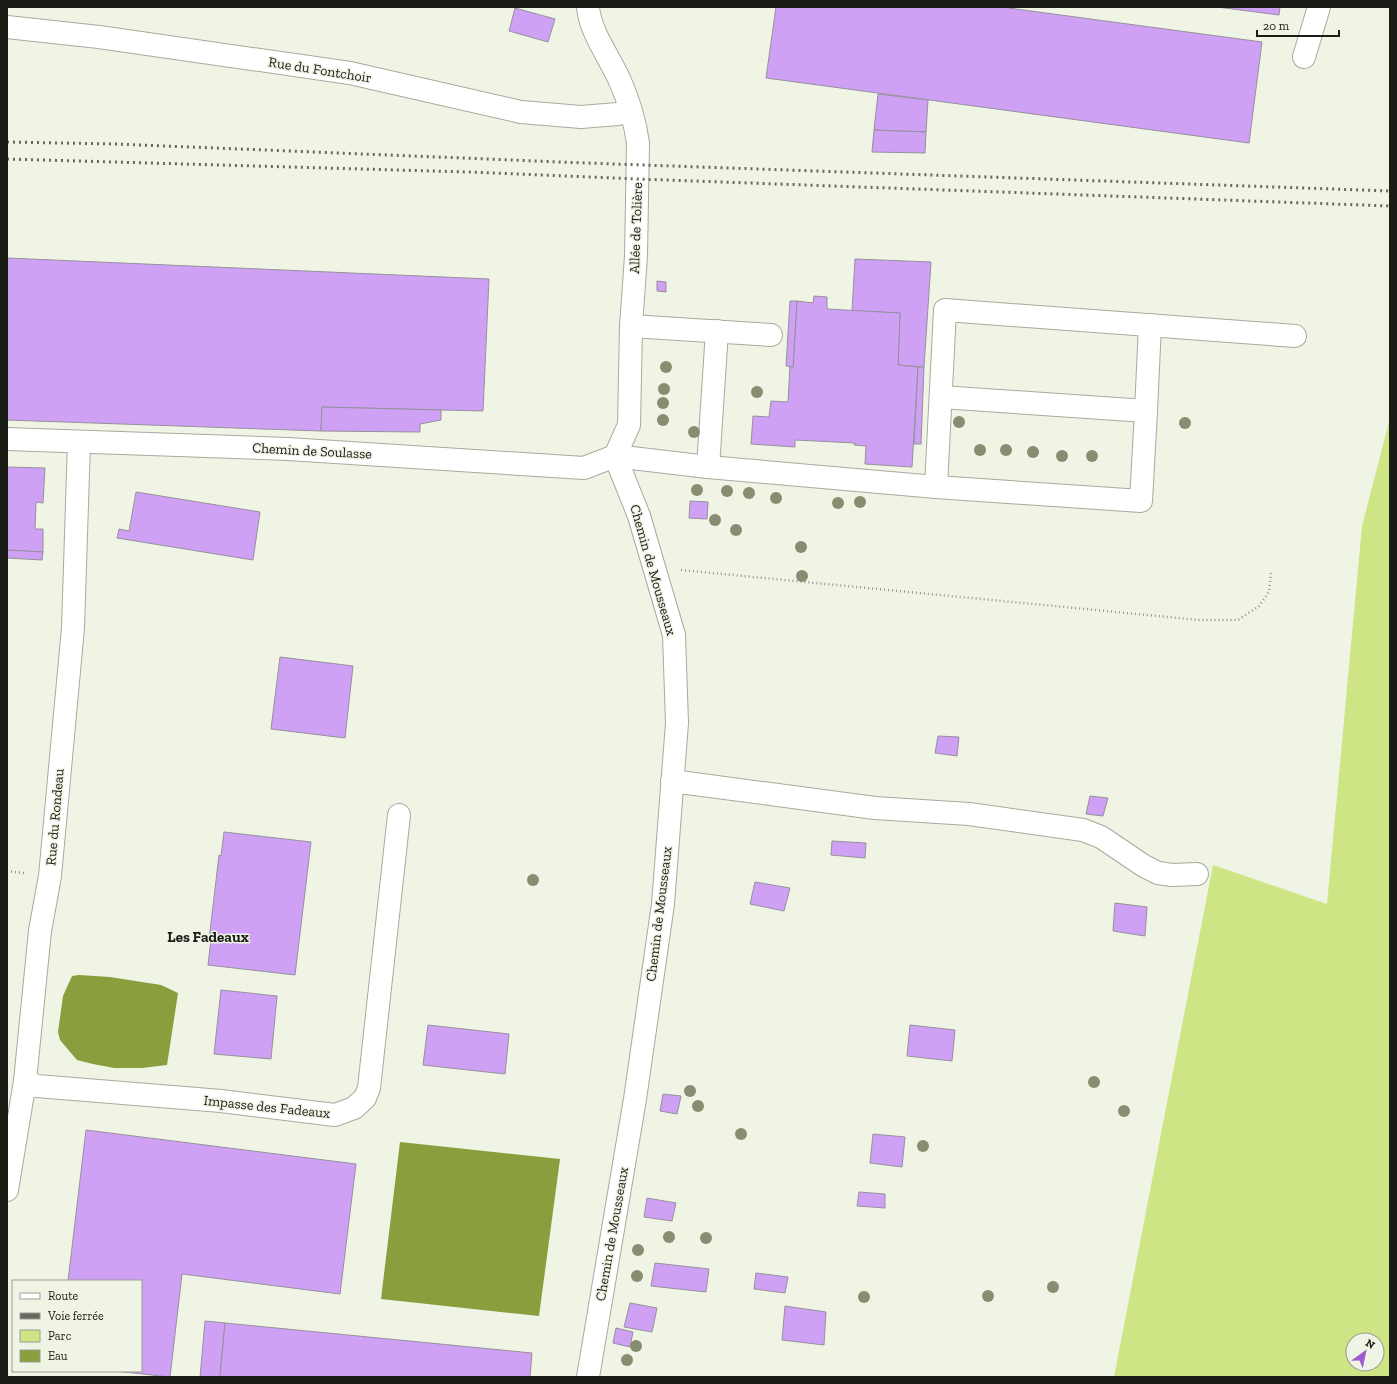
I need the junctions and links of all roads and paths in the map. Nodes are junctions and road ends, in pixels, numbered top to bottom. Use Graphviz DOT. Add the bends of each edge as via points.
graph roads {
  1 [pos="588,7"];
  2 [pos="1319,7"];
  3 [pos="7,27"];
  4 [pos="1304,56"];
  5 [pos="630,110"];
  6 [pos="1150,325"];
  7 [pos="632,326"];
  8 [pos="717,331"];
  9 [pos="771,335"];
  10 [pos="1295,336"];
  11 [pos="941,397"];
  12 [pos="1146,411"];
  13 [pos="7,439"];
  14 [pos="79,442"];
  15 [pos="615,456"];
  16 [pos="708,467"];
  17 [pos="936,487"];
  18 [pos="654,567"];
  19 [pos="1271,573"];
  20 [pos="672,781"];
  21 [pos="399,815"];
  22 [pos="1197,874"];
  23 [pos="25,1081"];
  24 [pos="7,1190"];
  25 [pos="588,1377"];
  1 -- 5 [label="street, Allée de Tolière" via="594,29 620,81"];
  2 -- 4 [label="street"];
  3 -- 5 [label="street, Rue du Fontchoir" via="99,37 350,73 520,112 581,118 618,114"];
  5 -- 7 [label="street, Allée de Tolière" via="638,143 639,164"];
  6 -- 10 [label="street"];
  6 -- 11 [label="street" via="945,310"];
  6 -- 12 [label="street"];
  7 -- 8 [label="street"];
  7 -- 15 [label="street, Allée de Tolière" via="629,425"];
  8 -- 9 [label="street"];
  8 -- 16 [label="street"];
  11 -- 12 [label="street"];
  11 -- 17 [label="street"];
  12 -- 17 [label="street" via="1141,501"];
  13 -- 14 [label="street, Chemin de Soulasse"];
  14 -- 15 [label="street, Chemin de Soulasse" via="288,449 584,468"];
  14 -- 23 [label="street, Rue du Rondeau" via="73,628 50,876 40,931"];
  15 -- 16 [label="street"];
  15 -- 18 [label="street, Chemin de Mousseaux" via="639,516"];
  16 -- 17 [label="street"];
  18 -- 19 [label="path" via="1200,620 1238,620 1259,606 1269,592"];
  18 -- 20 [label="street, Chemin de Mousseaux" via="674,635 677,723"];
  20 -- 22 [label="street" via="875,808 969,814 1083,830 1101,837 1158,873"];
  20 -- 25 [label="street, Chemin de Mousseaux" via="663,904 635,1099"];
  21 -- 23 [label="street, Impasse des Fadeaux" via="369,1088 366,1098 354,1108 335,1115 221,1101 37,1086"];
  23 -- 24 [label="street, Rue du Rondeau"];
}
